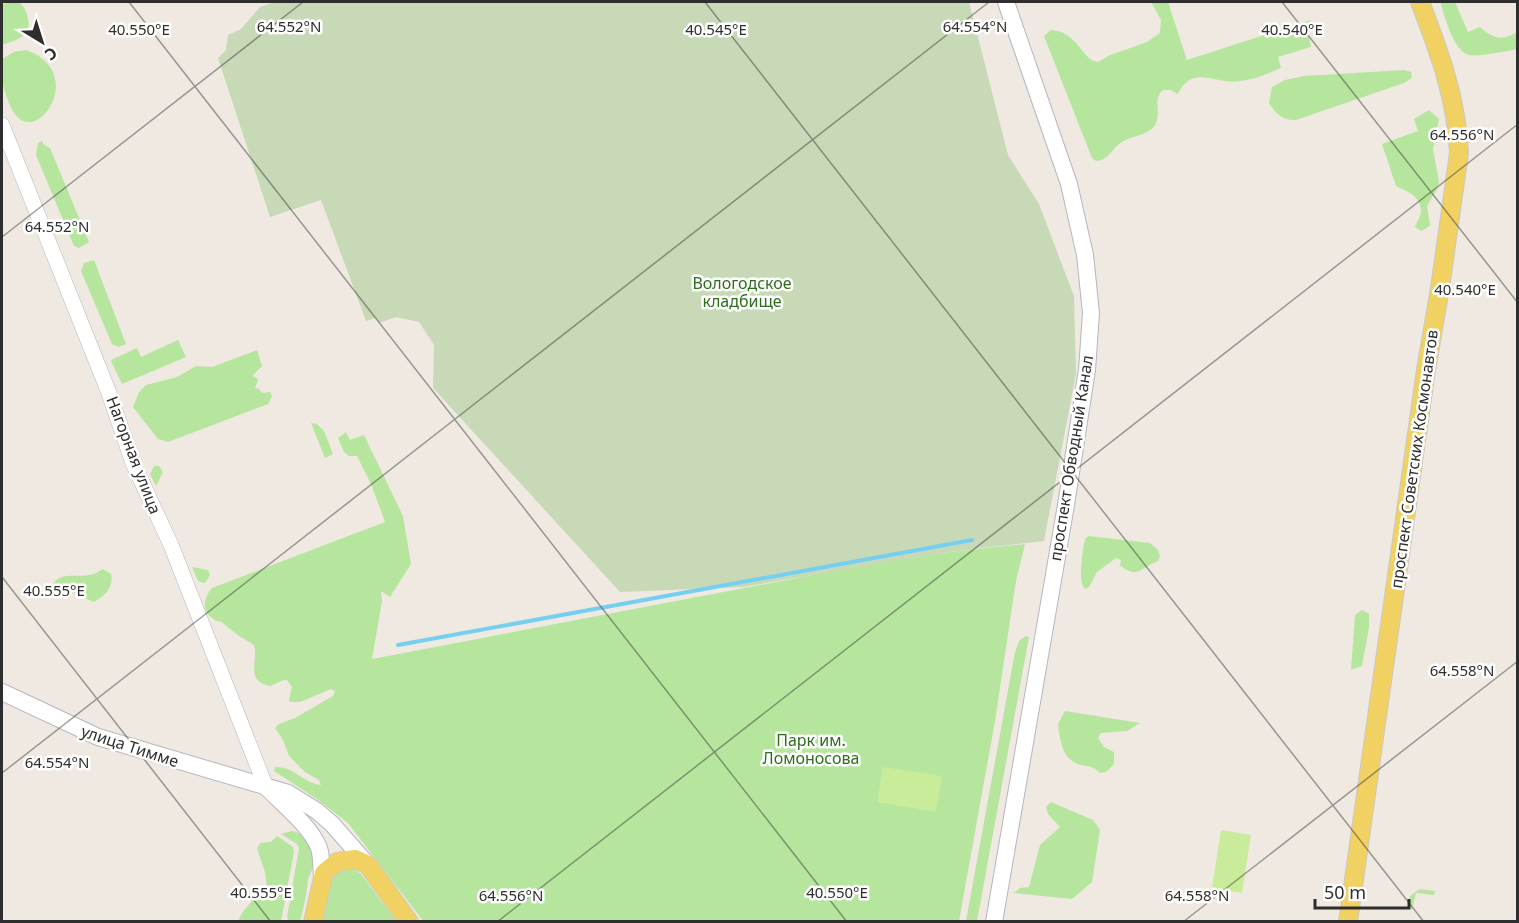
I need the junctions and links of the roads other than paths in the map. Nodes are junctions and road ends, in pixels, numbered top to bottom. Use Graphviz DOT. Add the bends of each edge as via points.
graph roads {
  1 [pos="1006,2"];
  2 [pos="1420,2"];
  3 [pos="2,125"];
  4 [pos="2,692"];
  5 [pos="265,785"];
  6 [pos="368,865"];
  7 [pos="322,876"];
  8 [pos="313,921"];
  9 [pos="409,921"];
  10 [pos="994,921"];
  11 [pos="1348,921"];
  1 -- 10 [label="main road, проспект Обводный Канал" via="1069,184 1085,255 1091,313 1087,370 1066,505"];
  2 -- 11 [label="main road, проспект Советских Космонавтов" via="1448,80 1459,153"];
  3 -- 5 [label="street, Нагорная улица" via="110,393 133,463 171,545"];
  4 -- 5 [label="main road, улица Тимме" via="98,737"];
  5 -- 6 [label="main road, улица Тимме" via="288,793 317,811"];
  5 -- 7 [label="main road" via="315,841"];
  6 -- 7 [label="main road" via="343,861"];
  6 -- 9 [label="main road"];
  7 -- 8 [label="main road"];
}
